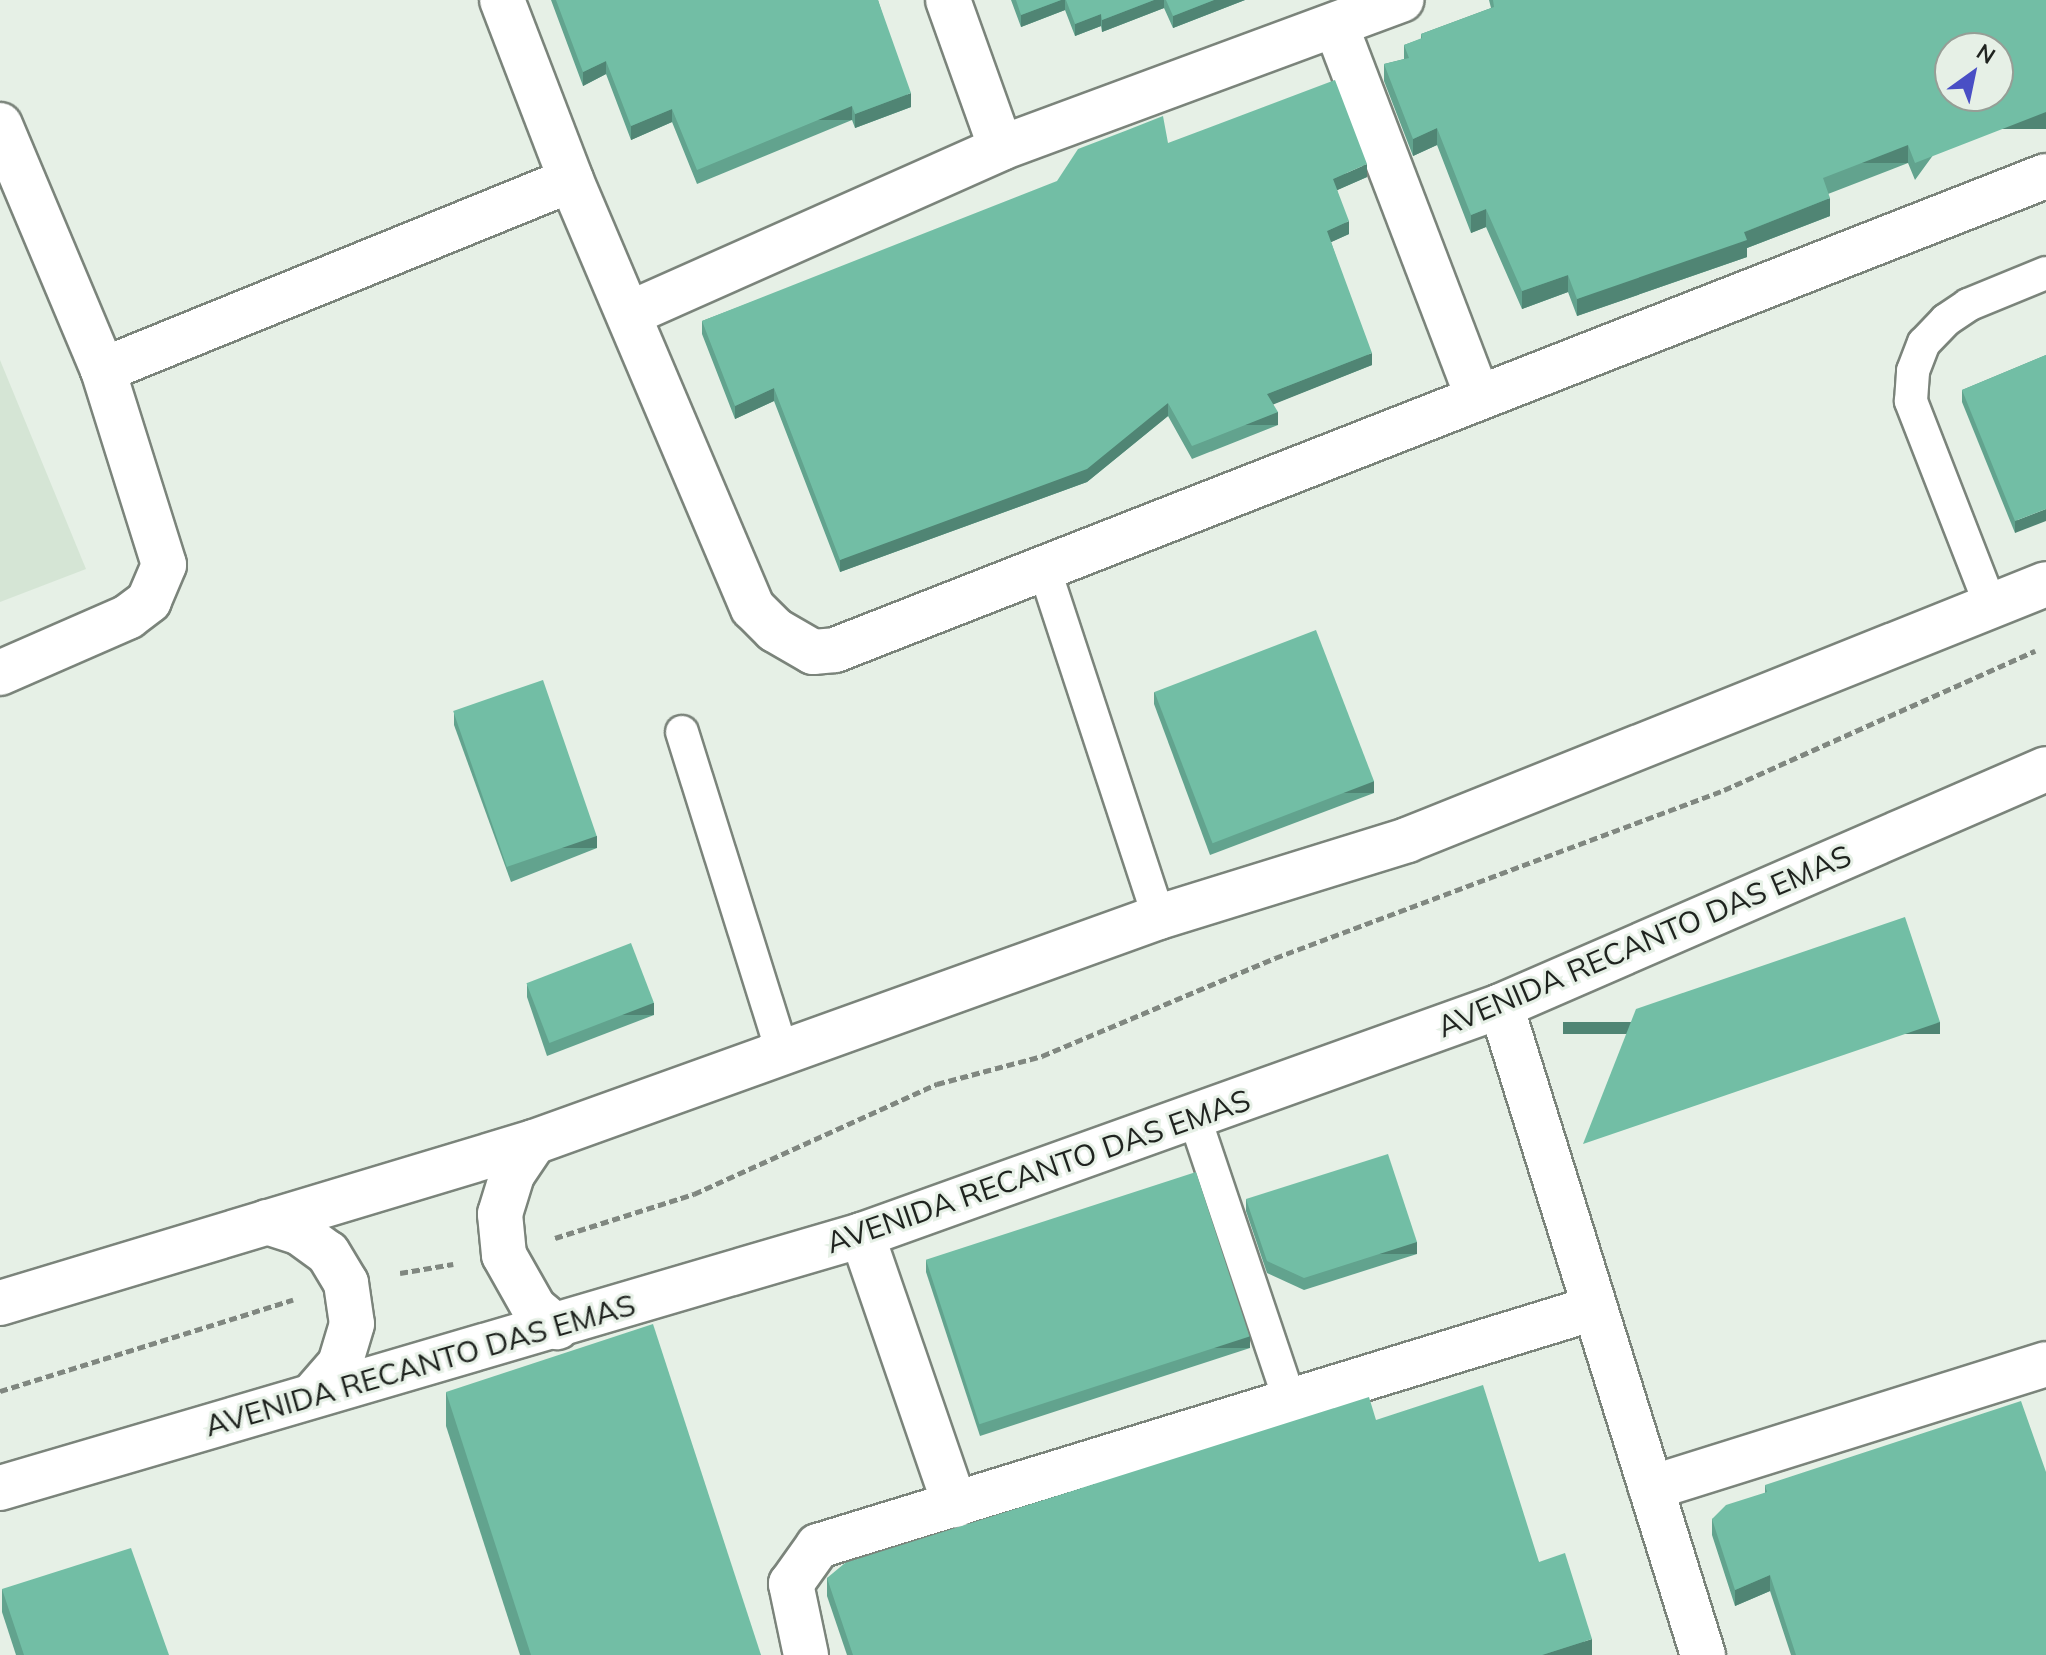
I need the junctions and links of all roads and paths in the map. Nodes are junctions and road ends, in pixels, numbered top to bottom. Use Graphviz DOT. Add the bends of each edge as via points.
graph roads {
  1 [pos="502,0"];
  2 [pos="948,0"];
  3 [pos="1402,0"];
  4 [pos="1336,26"];
  5 [pos="0,125"];
  6 [pos="1001,148"];
  7 [pos="2046,176"];
  8 [pos="571,180"];
  9 [pos="2046,273"];
  10 [pos="631,313"];
  11 [pos="103,370"];
  12 [pos="1478,397"];
  13 [pos="1044,568"];
  14 [pos="2046,584"];
  15 [pos="1990,604"];
  16 [pos="2046,646"];
  17 [pos="0,673"];
  18 [pos="682,732"];
  19 [pos="2046,769"];
  20 [pos="1159,917"];
  21 [pos="1501,1006"];
  22 [pos="782,1052"];
  23 [pos="1194,1116"];
  24 [pos="534,1142"];
  25 [pos="267,1222"];
  26 [pos="862,1235"];
  27 [pos="504,1255"];
  28 [pos="346,1283"];
  29 [pos="0,1303"];
  30 [pos="1594,1308"];
  31 [pos="557,1327"];
  32 [pos="2046,1364"];
  33 [pos="0,1391"];
  34 [pos="313,1395"];
  35 [pos="1290,1402"];
  36 [pos="0,1488"];
  37 [pos="1651,1488"];
  38 [pos="955,1505"];
  39 [pos="806,1655"];
  40 [pos="1703,1655"];
  1 -- 8 [label="street"];
  2 -- 6 [label="street"];
  3 -- 4 [label="street"];
  4 -- 6 [label="street"];
  4 -- 12 [label="street"];
  5 -- 11 [label="street"];
  6 -- 10 [label="street"];
  7 -- 12 [label="street"];
  8 -- 10 [label="street"];
  8 -- 11 [label="street"];
  9 -- 15 [label="lane" via="1957,312 1924,343 1913,371 1911,401"];
  10 -- 13 [label="street" via="753,608 796,644 813,652 835,650"];
  11 -- 17 [label="street" via="164,565 158,585 149,601 128,617"];
  12 -- 13 [label="street"];
  13 -- 20 [label="lane"];
  14 -- 15 [label="street"];
  15 -- 20 [label="street" via="1407,840"];
  16 -- 27 [label="path" via="1724,790 1275,958 1042,1056 937,1084 694,1194"];
  18 -- 22 [label="lane"];
  19 -- 21 [label="street, AVENIDA RECANTO DAS EMAS"];
  20 -- 22 [label="street"];
  21 -- 23 [label="street, AVENIDA RECANTO DAS EMAS"];
  21 -- 30 [label="street"];
  22 -- 24 [label="street"];
  23 -- 26 [label="street, AVENIDA RECANTO DAS EMAS"];
  23 -- 35 [label="lane"];
  24 -- 25 [label="street"];
  24 -- 27 [label="street" via="512,1175 500,1214"];
  25 -- 28 [label="street" via="300,1233 328,1253"];
  25 -- 29 [label="street"];
  26 -- 31 [label="street, AVENIDA RECANTO DAS EMAS"];
  26 -- 38 [label="street"];
  27 -- 28 [label="path"];
  27 -- 31 [label="street" via="534,1308"];
  28 -- 33 [label="path"];
  28 -- 34 [label="street" via="352,1324 340,1364"];
  30 -- 35 [label="street"];
  30 -- 37 [label="street"];
  31 -- 34 [label="street, AVENIDA RECANTO DAS EMAS"];
  32 -- 37 [label="street"];
  34 -- 36 [label="street, AVENIDA RECANTO DAS EMAS"];
  35 -- 38 [label="street"];
  37 -- 40 [label="street"];
  38 -- 39 [label="street" via="818,1546 805,1559 791,1584 791,1602"];
}
